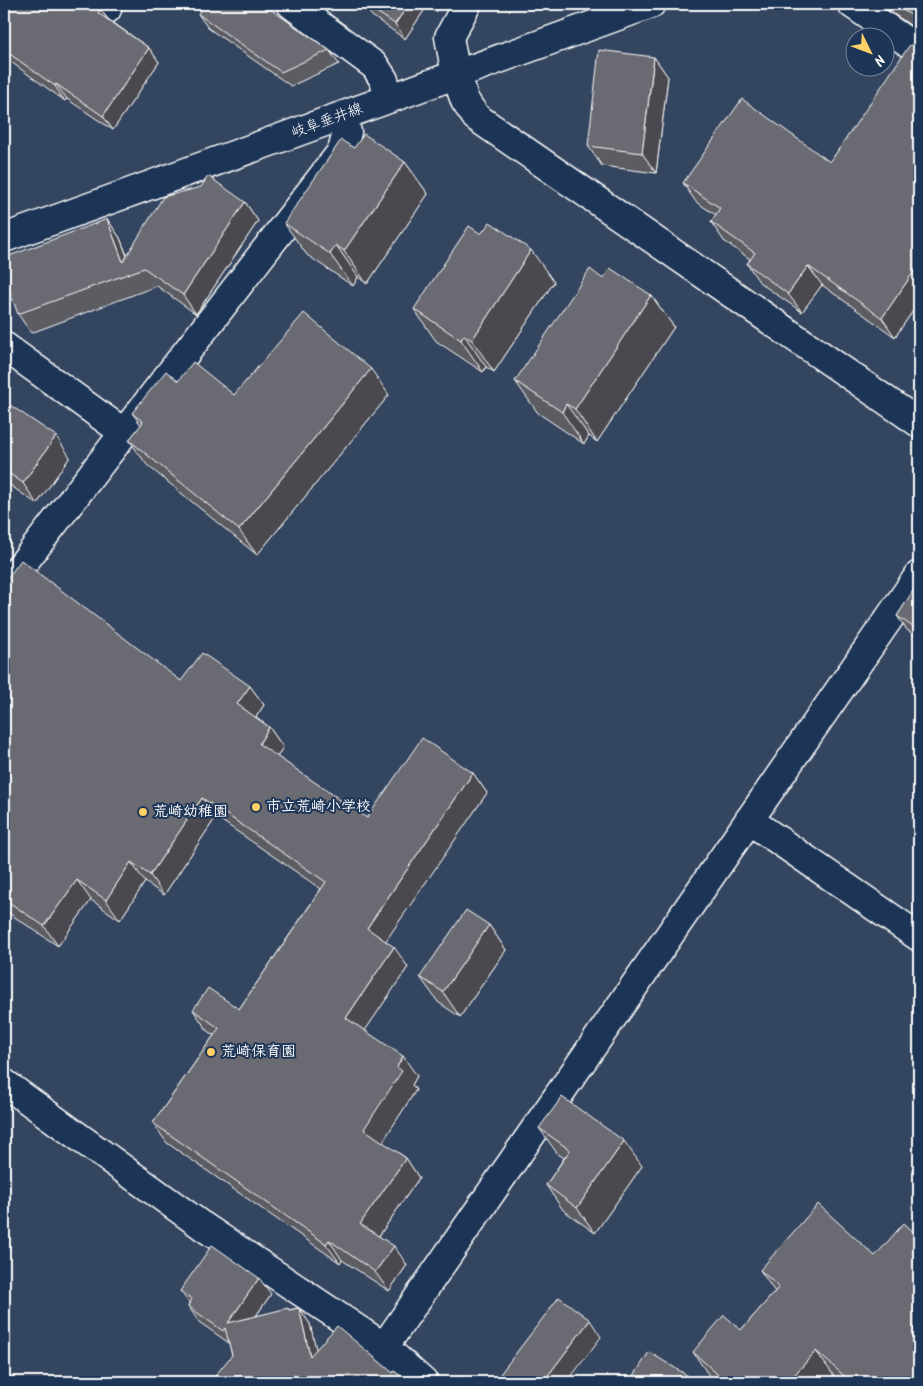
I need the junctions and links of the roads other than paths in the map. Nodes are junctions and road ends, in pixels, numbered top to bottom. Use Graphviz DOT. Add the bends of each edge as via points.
graph roads {
  1 [pos="291,4"];
  2 [pos="468,4"];
  3 [pos="651,4"];
  4 [pos="852,4"];
  5 [pos="919,50"];
  6 [pos="456,75"];
  7 [pos="389,98"];
  8 [pos="341,117"];
  9 [pos="4,238"];
  10 [pos="4,346"];
  11 [pos="919,423"];
  12 [pos="123,432"];
  13 [pos="919,576"];
  14 [pos="4,588"];
  15 [pos="749,820"];
  16 [pos="919,937"];
  17 [pos="4,1083"];
  18 [pos="384,1347"];
  19 [pos="423,1382"];
  1 -- 7 [label="street" via="375,66 384,80"];
  2 -- 6 [label="street" via="449,37"];
  3 -- 6 [label="street, 岐阜垂井線"];
  4 -- 5 [label="street"];
  6 -- 7 [label="street, 岐阜垂井線"];
  6 -- 11 [label="street" via="465,101 476,117"];
  7 -- 8 [label="street, 岐阜垂井線"];
  8 -- 9 [label="street, 岐阜垂井線"];
  8 -- 12 [label="street" via="346,132 342,151"];
  10 -- 12 [label="street"];
  12 -- 14 [label="street"];
  13 -- 15 [label="street"];
  15 -- 16 [label="street"];
  15 -- 18 [label="street"];
  17 -- 18 [label="street" via="201,1225"];
  18 -- 19 [label="street"];
}
